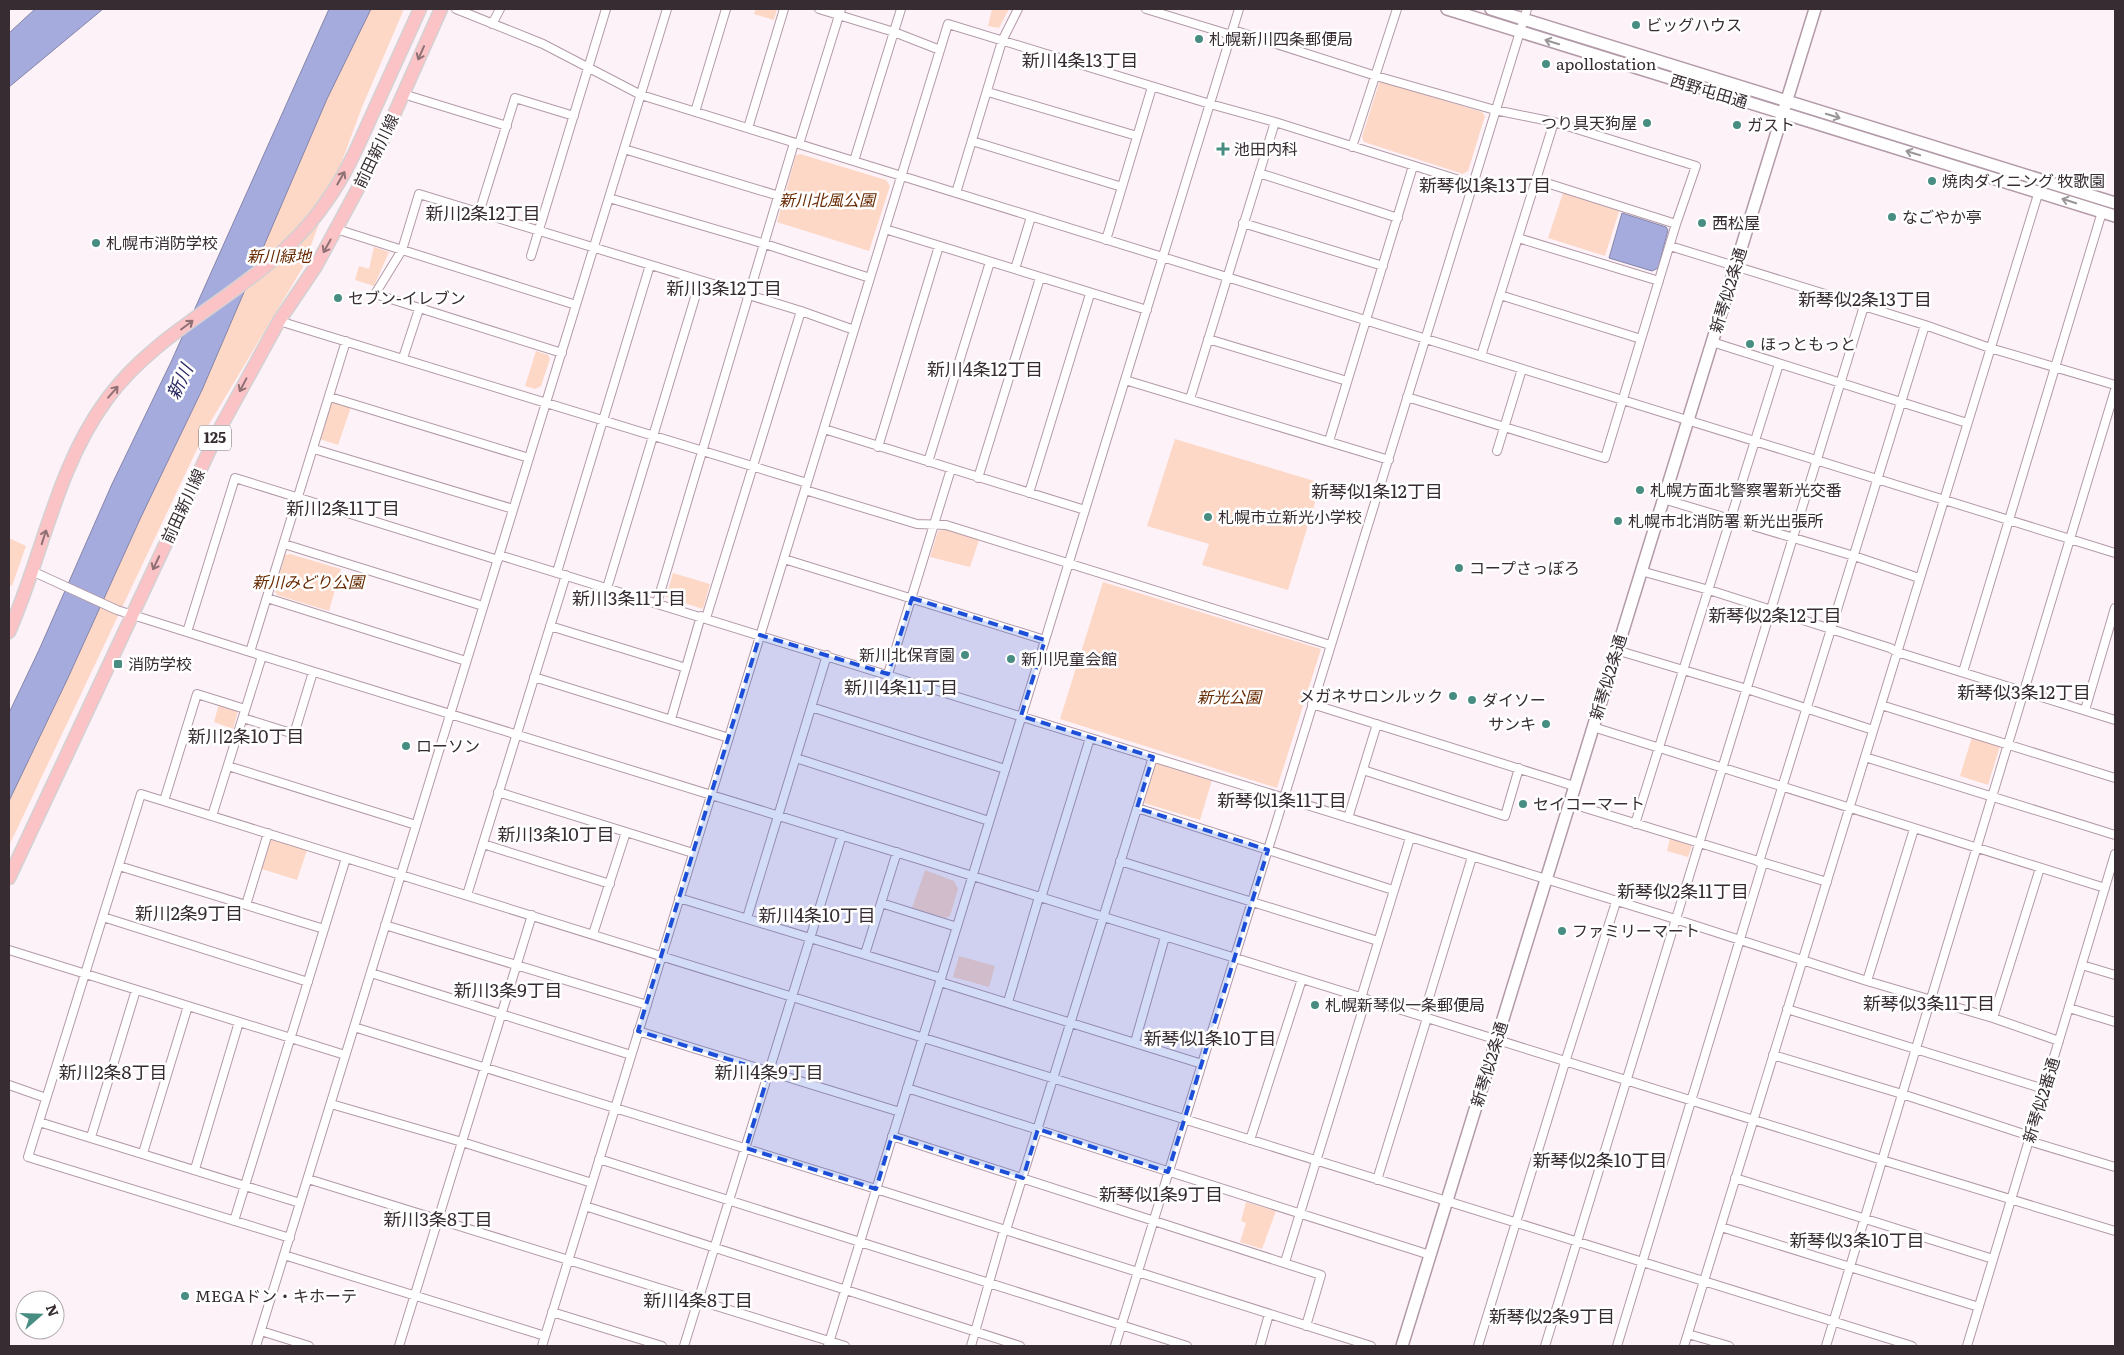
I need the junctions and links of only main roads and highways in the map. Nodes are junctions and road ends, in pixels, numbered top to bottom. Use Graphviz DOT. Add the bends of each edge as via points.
graph roads {
  1 [pos="420,9"];
  2 [pos="441,9"];
  3 [pos="9,632"];
  4 [pos="9,878"];
  3 -- 1 [label="main road, 前田新川線, one-way" via="84,433 108,398 148,355 263,268 302,232 327,201 348,166"];
  2 -- 4 [label="main road, 前田新川線 / 125, one-way" via="376,155 316,266 279,321 219,430"];
}
